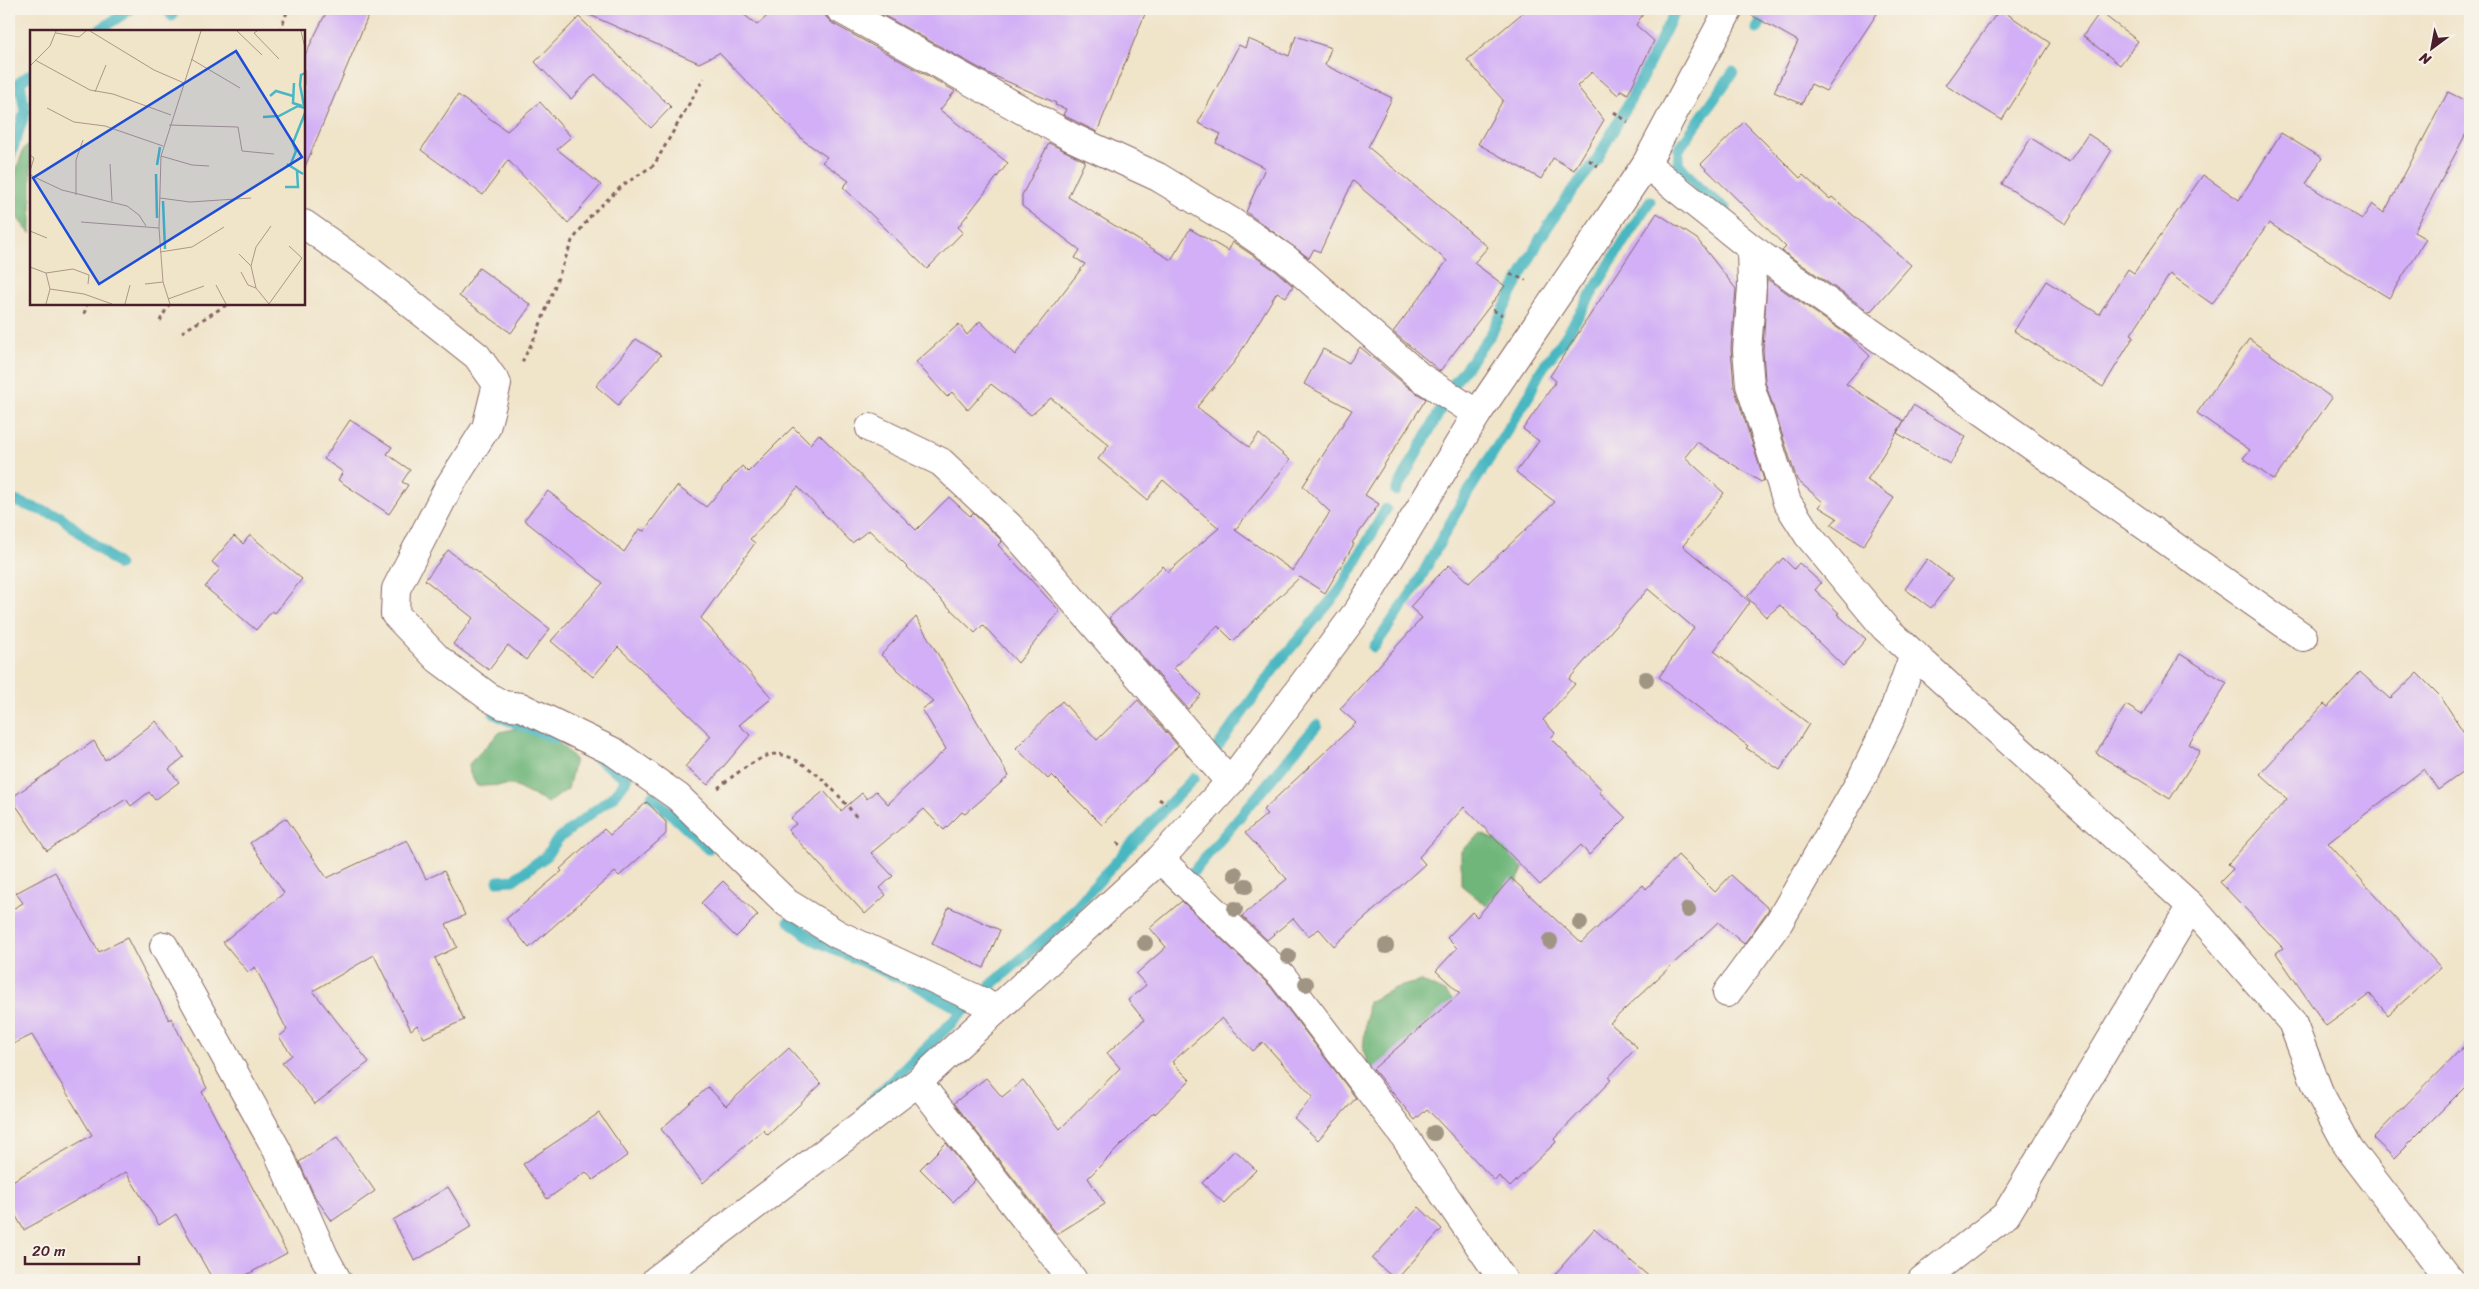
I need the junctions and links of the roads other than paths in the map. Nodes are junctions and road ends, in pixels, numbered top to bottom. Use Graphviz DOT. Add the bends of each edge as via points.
graph roads {
  1 [pos="840,9"];
  2 [pos="1729,9"];
  3 [pos="1646,164"];
  4 [pos="305,225"];
  5 [pos="1751,248"];
  6 [pos="1477,414"];
  7 [pos="870,428"];
  8 [pos="2303,637"];
  9 [pos="1914,654"];
  10 [pos="1230,782"];
  11 [pos="1160,859"];
  12 [pos="2191,906"];
  13 [pos="164,946"];
  14 [pos="1727,993"];
  15 [pos="995,1010"];
  16 [pos="918,1082"];
  17 [pos="337,1280"];
  18 [pos="656,1280"];
  19 [pos="1073,1280"];
  20 [pos="1503,1280"];
  21 [pos="1922,1280"];
  22 [pos="2450,1280"];
  1 -- 6 [label="street" via="1071,137 1158,177 1232,222 1286,259 1419,376"];
  2 -- 3 [label="street"];
  3 -- 5 [label="street"];
  3 -- 6 [label="street"];
  4 -- 15 [label="street" via="370,271 476,356 497,384 486,428 448,488 396,589 395,614 438,659 489,697 503,705 521,707 614,752 678,797 787,903 836,934"];
  5 -- 8 [label="street"];
  5 -- 9 [label="street" via="1752,287 1747,350 1750,385 1787,502 1844,578 1886,628"];
  6 -- 10 [label="street" via="1360,608"];
  7 -- 10 [label="street" via="941,462 1009,526"];
  9 -- 12 [label="street"];
  9 -- 14 [label="street" via="1891,718 1861,780 1779,922"];
  10 -- 11 [label="street"];
  11 -- 15 [label="street"];
  11 -- 20 [label="street" via="1282,976 1402,1133"];
  12 -- 21 [label="street" via="2006,1215"];
  12 -- 22 [label="street" via="2292,1022 2319,1092 2349,1148"];
  13 -- 17 [label="street" via="276,1150"];
  15 -- 16 [label="street"];
  16 -- 18 [label="street"];
  16 -- 19 [label="street"];
}
